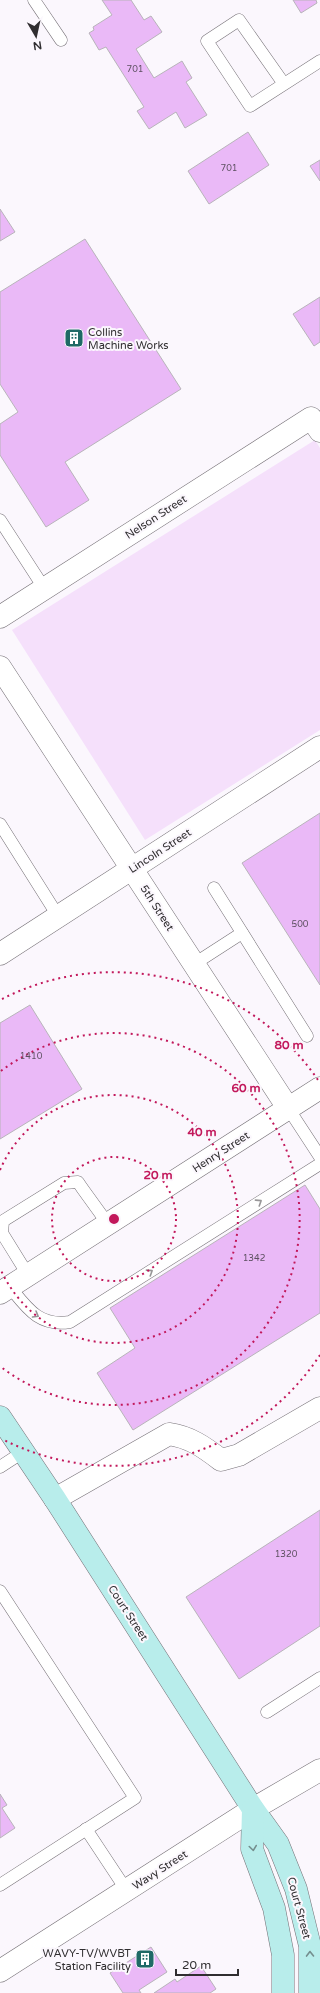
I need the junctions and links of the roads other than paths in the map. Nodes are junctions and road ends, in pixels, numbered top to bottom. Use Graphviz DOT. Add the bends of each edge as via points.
graph roads {
  1 [pos="34,0"];
  2 [pos="61,40"];
  3 [pos="320,61"];
  4 [pos="284,84"];
  5 [pos="316,425"];
  6 [pos="0,520"];
  7 [pos="44,588"];
  8 [pos="0,617"];
  9 [pos="0,667"];
  10 [pos="320,747"];
  11 [pos="0,824"];
  12 [pos="132,869"];
  13 [pos="214,888"];
  14 [pos="58,916"];
  15 [pos="242,933"];
  16 [pos="0,954"];
  17 [pos="194,964"];
  18 [pos="307,1036"];
  19 [pos="320,1088"];
  20 [pos="288,1108"];
  21 [pos="320,1157"];
  22 [pos="320,1164"];
  23 [pos="108,1224"];
  24 [pos="28,1275"];
  25 [pos="5,1290"];
  26 [pos="320,1408"];
  27 [pos="0,1417"];
  28 [pos="23,1452"];
  29 [pos="0,1466"];
  30 [pos="55,1499"];
  31 [pos="0,1591"];
  32 [pos="320,1678"];
  33 [pos="268,1712"];
  34 [pos="320,1770"];
  35 [pos="253,1809"];
  36 [pos="86,1829"];
  37 [pos="0,1885"];
  38 [pos="127,1891"];
  39 [pos="0,1971"];
  40 [pos="283,1993"];
  41 [pos="310,1993"];
  1 -- 2 [label="lane"];
  3 -- 4 [label="lane"];
  4 -- 4 [label="lane" via="250,106 207,41 239,20"];
  5 -- 7 [label="street, Nelson Street"];
  6 -- 7 [label="lane"];
  7 -- 8 [label="street, Nelson Street"];
  9 -- 12 [label="street, 5th Street"];
  10 -- 12 [label="street, Lincoln Street"];
  11 -- 14 [label="lane"];
  12 -- 14 [label="street, Lincoln Street"];
  12 -- 17 [label="street, 5th Street"];
  13 -- 15 [label="lane"];
  14 -- 16 [label="street, Lincoln Street"];
  15 -- 17 [label="lane"];
  15 -- 18 [label="lane"];
  17 -- 20 [label="street, 5th Street"];
  19 -- 20 [label="street, Henry Street"];
  20 -- 21 [label="lane"];
  20 -- 23 [label="street, Henry Street"];
  25 -- 22 [label="lane, one-way" via="30,1312 45,1320 70,1322"];
  23 -- 24 [label="street, Henry Street"];
  23 -- 24 [label="lane" via="78,1182 64,1183 3,1221 2,1233"];
  24 -- 25 [label="street, Henry Street"];
  26 -- 30 [label="street" via="239,1455 221,1460 201,1445 184,1437 169,1434"];
  27 -- 28 [label="main road, Court Street"];
  28 -- 29 [label="lane"];
  28 -- 30 [label="main road, Court Street"];
  30 -- 35 [label="main road, Court Street"];
  31 -- 36 [label="lane" via="135,1798"];
  32 -- 33 [label="lane"];
  34 -- 35 [label="street, Wavy Street"];
  35 -- 38 [label="street, Wavy Street"];
  35 -- 40 [label="main road, one-way" via="252,1849 274,1908 283,1955"];
  41 -- 35 [label="main road, Court Street, one-way" via="310,1946 296,1889 278,1844"];
  36 -- 37 [label="lane"];
  36 -- 38 [label="lane"];
  38 -- 39 [label="street, Wavy Street"];
}
